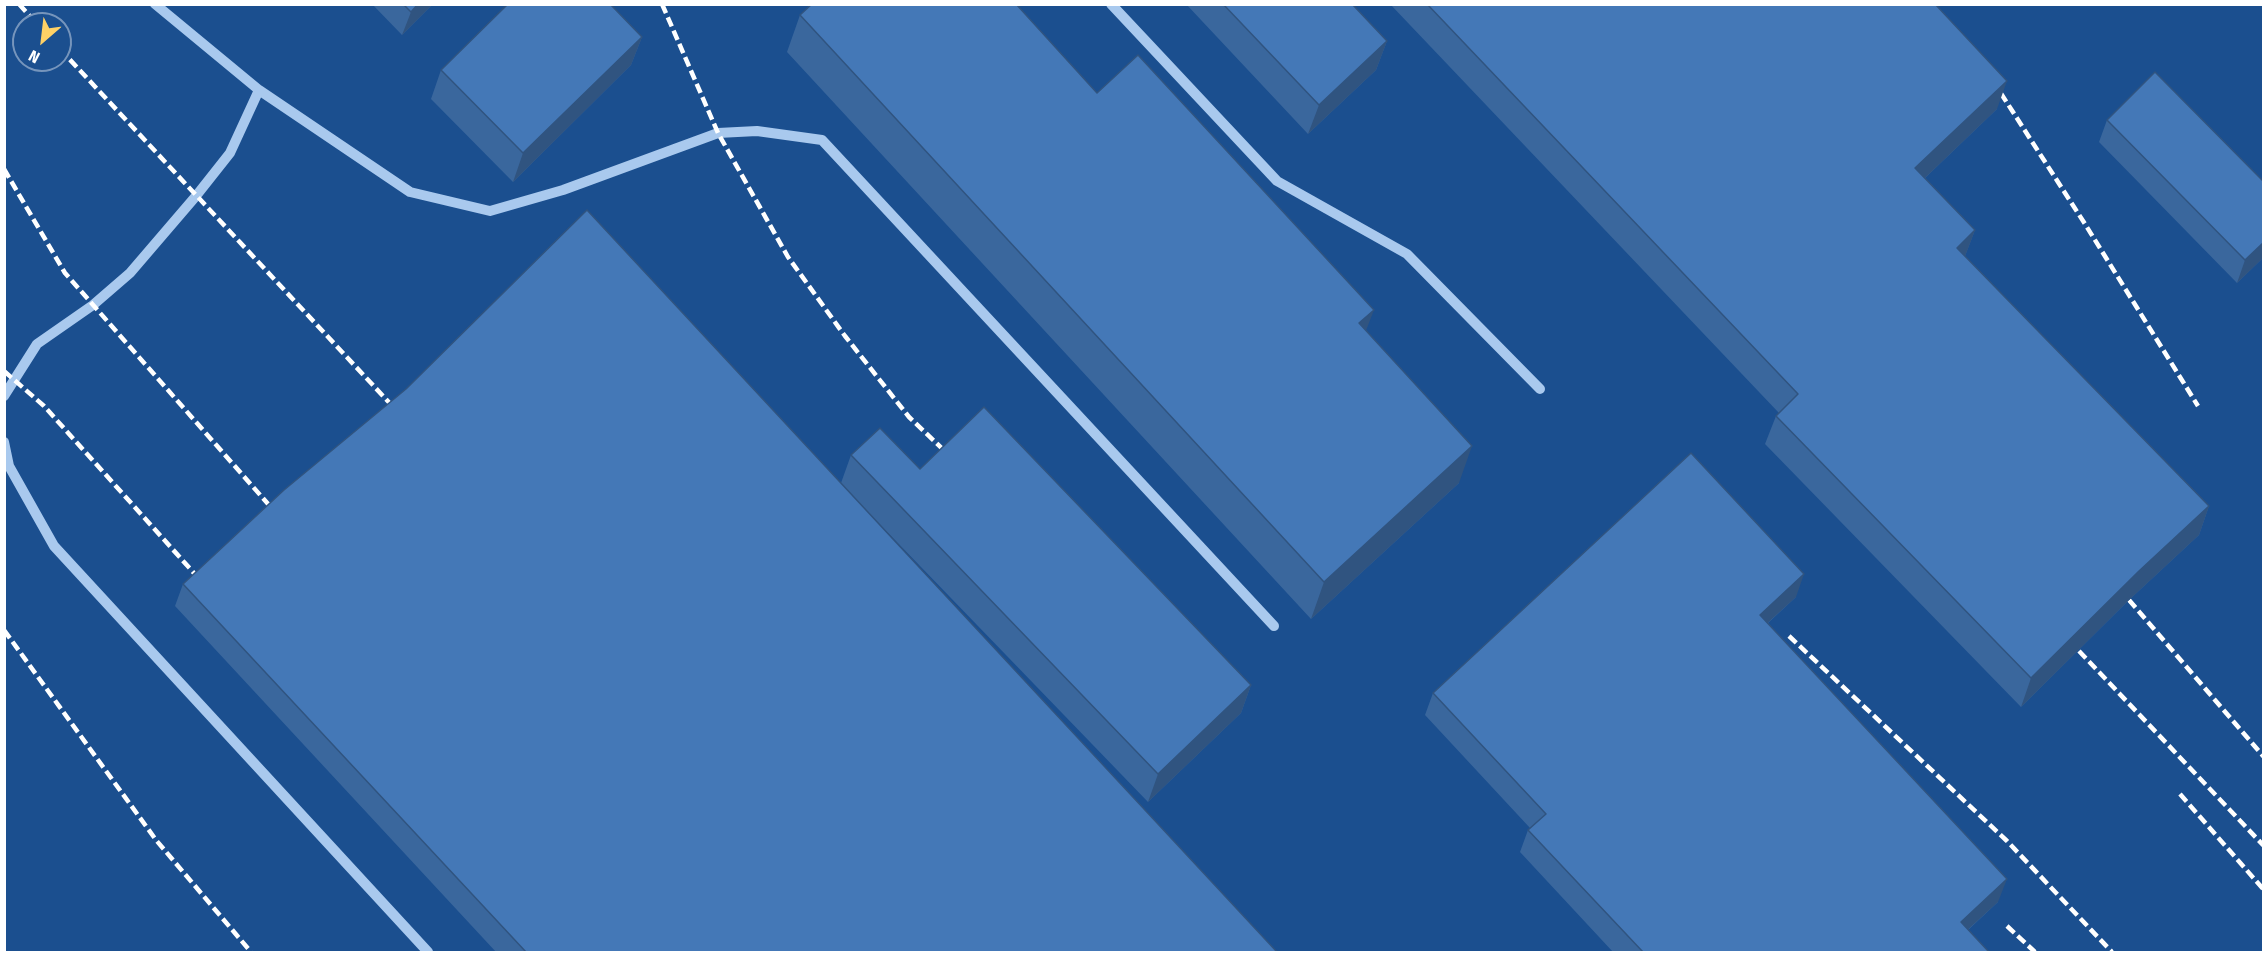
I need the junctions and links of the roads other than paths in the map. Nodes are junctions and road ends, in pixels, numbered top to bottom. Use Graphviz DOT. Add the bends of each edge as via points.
graph roads {
  1 [pos="155,4"];
  2 [pos="1111,4"];
  3 [pos="259,90"];
  4 [pos="1540,389"];
  5 [pos="4,396"];
  6 [pos="4,442"];
  7 [pos="1274,626"];
  8 [pos="428,952"];
  1 -- 3 [label="lane"];
  2 -- 4 [label="lane" via="1276,181 1407,254"];
  3 -- 5 [label="lane" via="230,153 196,196 130,273 38,344"];
  3 -- 7 [label="lane" via="410,192 490,212 563,190 718,133 757,131 822,140"];
  6 -- 8 [label="lane" via="9,466 54,546"];
}
